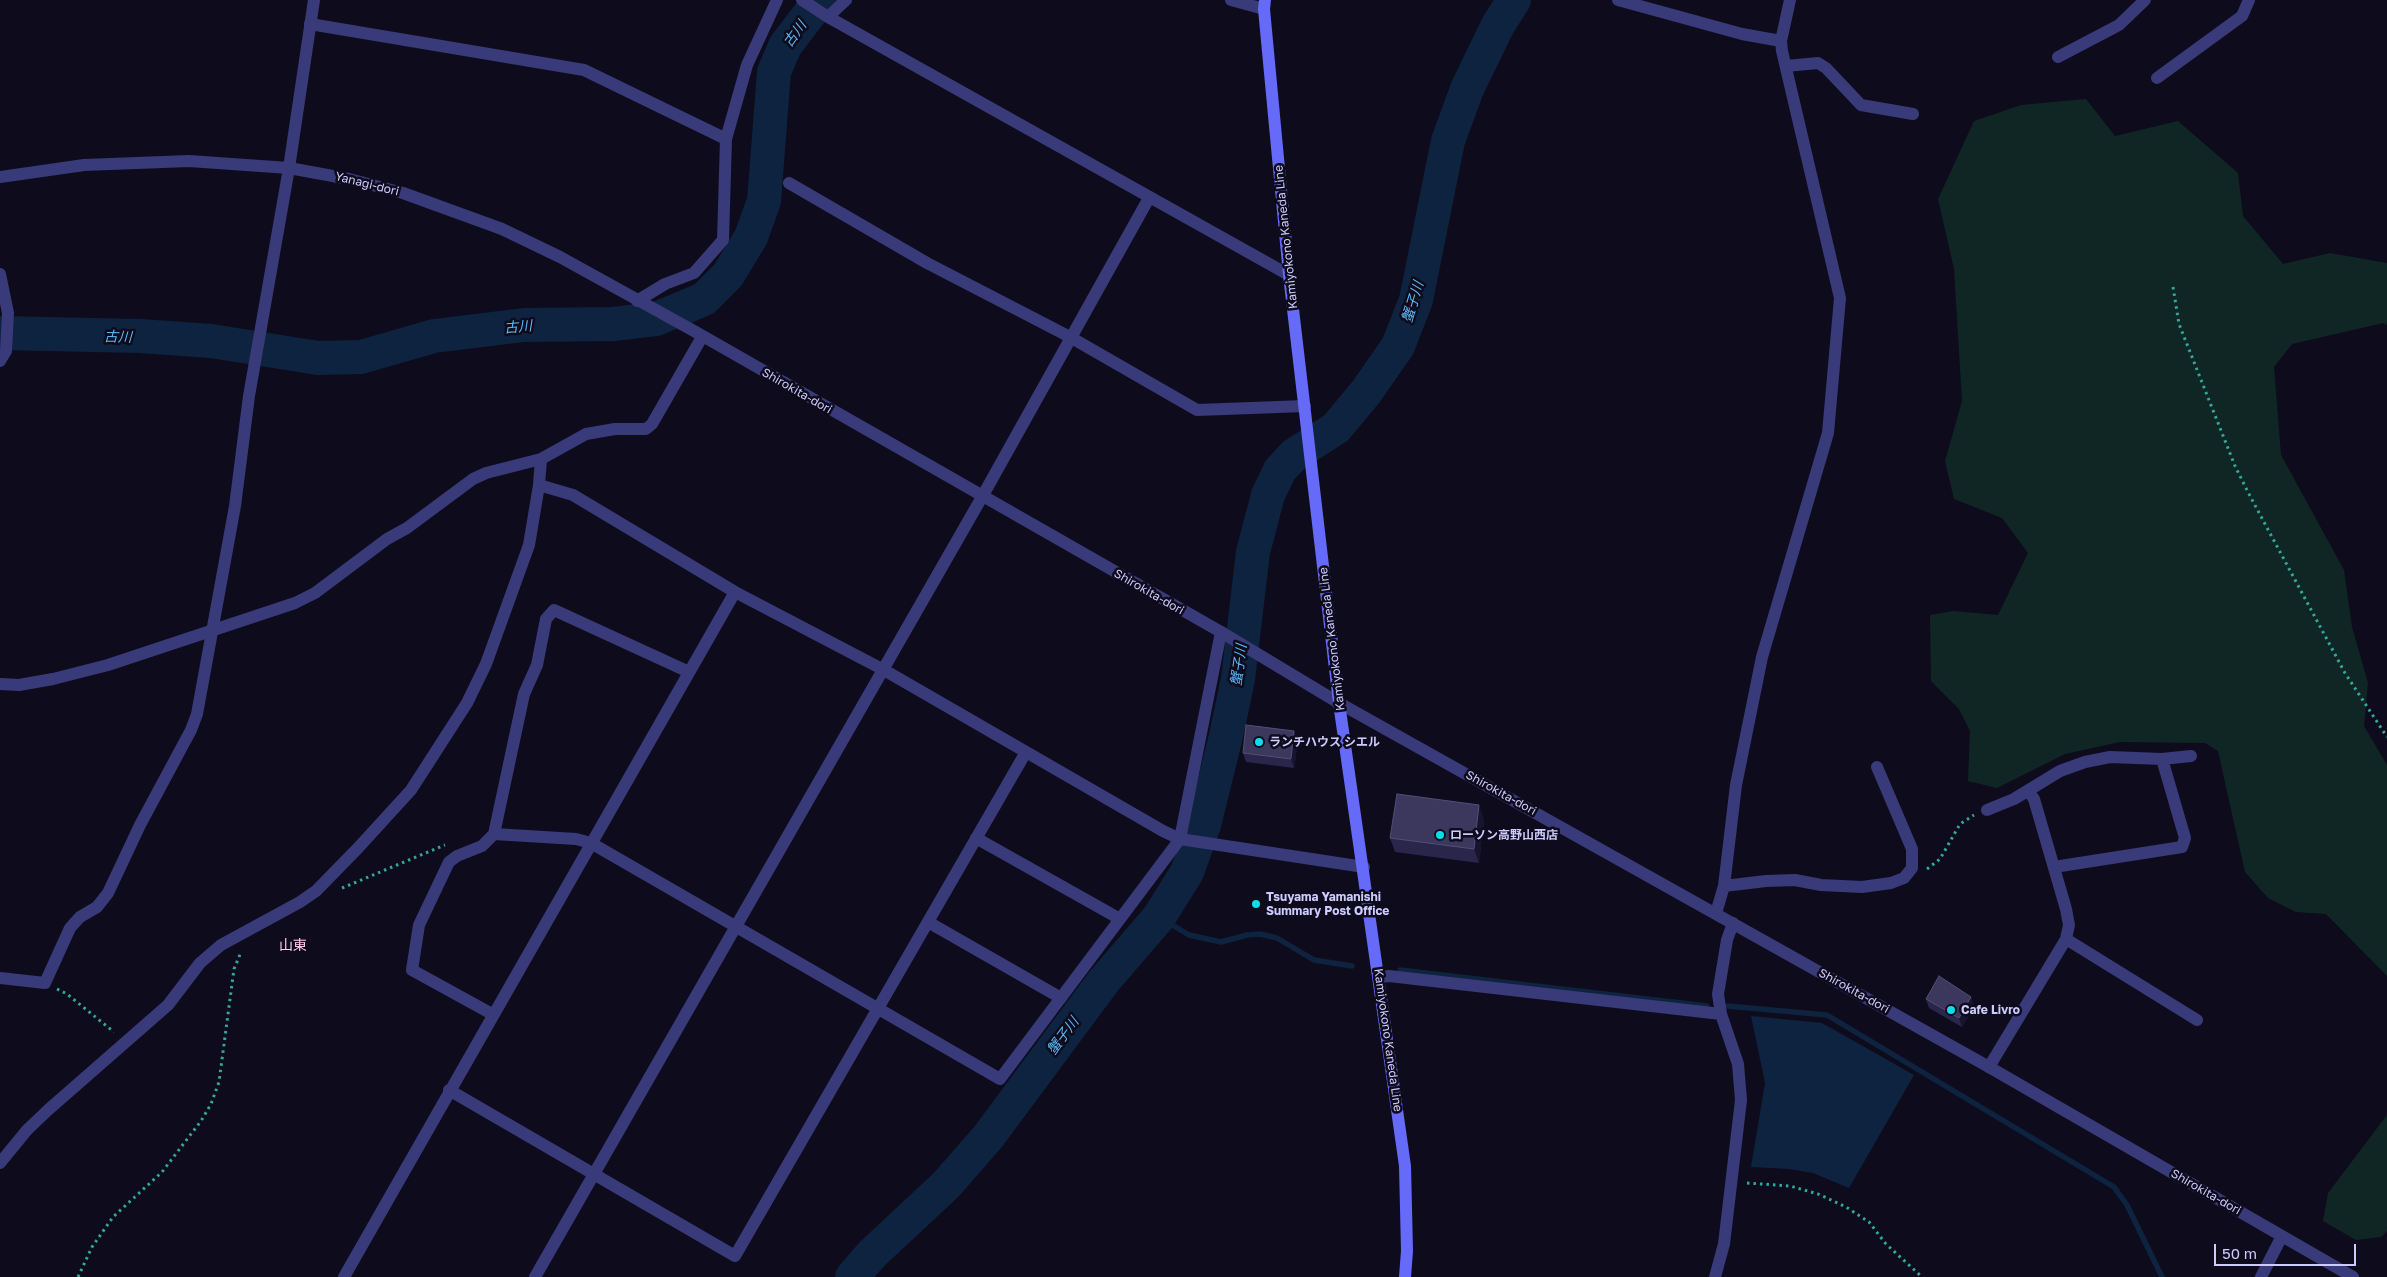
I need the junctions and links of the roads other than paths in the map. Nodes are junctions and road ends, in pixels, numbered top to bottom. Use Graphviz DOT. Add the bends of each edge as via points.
graph roads {
  1 [pos="314,0"];
  2 [pos="777,0"];
  3 [pos="802,0"];
  4 [pos="846,0"];
  5 [pos="1231,0"];
  6 [pos="1618,0"];
  7 [pos="1790,0"];
  8 [pos="2145,0"];
  9 [pos="2248,0"];
  10 [pos="1265,4"];
  11 [pos="828,17"];
  12 [pos="310,24"];
  13 [pos="1781,41"];
  14 [pos="2058,57"];
  15 [pos="1786,66"];
  16 [pos="2157,78"];
  17 [pos="1913,114"];
  18 [pos="726,139"];
  19 [pos="289,168"];
  20 [pos="0,177"];
  21 [pos="789,183"];
  22 [pos="1149,198"];
  23 [pos="0,274"];
  24 [pos="1289,275"];
  25 [pos="639,302"];
  26 [pos="698,334"];
  27 [pos="1070,336"];
  28 [pos="3,356"];
  29 [pos="1305,406"];
  30 [pos="541,459"];
  31 [pos="539,485"];
  32 [pos="982,497"];
  33 [pos="735,592"];
  34 [pos="212,630"];
  35 [pos="1224,635"];
  36 [pos="884,670"];
  37 [pos="689,672"];
  38 [pos="0,684"];
  39 [pos="1339,703"];
  40 [pos="1026,752"];
  41 [pos="2191,756"];
  42 [pos="2162,759"];
  43 [pos="1877,767"];
  44 [pos="2028,791"];
  45 [pos="1987,810"];
  46 [pos="494,834"];
  47 [pos="976,838"];
  48 [pos="1180,839"];
  49 [pos="591,842"];
  50 [pos="1364,866"];
  51 [pos="2054,867"];
  52 [pos="1724,886"];
  53 [pos="1716,913"];
  54 [pos="1120,919"];
  55 [pos="928,922"];
  56 [pos="1733,923"];
  57 [pos="736,927"];
  58 [pos="2066,939"];
  59 [pos="1379,977"];
  60 [pos="0,978"];
  61 [pos="1061,998"];
  62 [pos="877,1009"];
  63 [pos="492,1014"];
  64 [pos="1722,1014"];
  65 [pos="2197,1020"];
  66 [pos="1989,1067"];
  67 [pos="449,1090"];
  68 [pos="0,1163"];
  69 [pos="594,1176"];
  70 [pos="2282,1236"];
  71 [pos="344,1277"];
  72 [pos="535,1277"];
  73 [pos="1405,1277"];
  74 [pos="1715,1277"];
  75 [pos="2261,1277"];
  76 [pos="2353,1277"];
  1 -- 12 [label="street"];
  2 -- 18 [label="street" via="747,64"];
  3 -- 11 [label="street"];
  4 -- 11 [label="street"];
  5 -- 10 [label="street"];
  6 -- 13 [label="street" via="1742,34"];
  7 -- 13 [label="street"];
  8 -- 14 [label="street" via="2120,25"];
  9 -- 16 [label="street" via="2242,16"];
  10 -- 24 [label="main road, Kamiyokono Kaneda Line"];
  11 -- 22 [label="street"];
  12 -- 18 [label="street" via="584,70"];
  12 -- 19 [label="street"];
  13 -- 15 [label="street"];
  15 -- 17 [label="street" via="1818,64 1826,68 1861,106"];
  15 -- 52 [label="street" via="1840,298 1828,433 1762,657 1736,785"];
  18 -- 25 [label="street" via="723,240 694,273 665,284"];
  19 -- 20 [label="street, Yanagi-dori" via="189,161 84,165"];
  19 -- 25 [label="street, Yanagi-dori" via="350,179 455,210 560,257"];
  19 -- 34 [label="street"];
  21 -- 27 [label="street" via="928,263"];
  22 -- 24 [label="street"];
  22 -- 27 [label="street"];
  23 -- 28 [label="street" via="8,313"];
  24 -- 29 [label="main road, Kamiyokono Kaneda Line"];
  25 -- 26 [label="street, Yanagi-dori"];
  26 -- 30 [label="street" via="652,424 646,428 586,434"];
  26 -- 32 [label="street, Shirokita-dori"];
  27 -- 29 [label="street" via="1197,410"];
  27 -- 32 [label="street"];
  29 -- 39 [label="main road, Kamiyokono Kaneda Line"];
  30 -- 31 [label="street"];
  30 -- 34 [label="street" via="486,473 473,480 315,593 295,603"];
  31 -- 33 [label="street" via="573,495"];
  31 -- 68 [label="street" via="529,544 486,664 467,703 411,790 316,891 221,945 200,963 168,1005 48,1110"];
  32 -- 35 [label="street, Shirokita-dori"];
  32 -- 36 [label="street"];
  33 -- 36 [label="street"];
  33 -- 37 [label="street"];
  34 -- 38 [label="street" via="108,665 19,685"];
  34 -- 60 [label="street" via="197,714 191,730 140,825 108,894 70,928 45,983"];
  35 -- 39 [label="street, Shirokita-dori"];
  35 -- 48 [label="street"];
  36 -- 40 [label="street"];
  36 -- 57 [label="street"];
  37 -- 46 [label="street" via="554,610 546,619 537,665 524,694"];
  37 -- 49 [label="street"];
  39 -- 50 [label="main road, Kamiyokono Kaneda Line"];
  39 -- 53 [label="street, Shirokita-dori"];
  40 -- 47 [label="street"];
  40 -- 48 [label="street"];
  41 -- 42 [label="street"];
  42 -- 44 [label="street" via="2110,756 2060,771"];
  42 -- 51 [label="street" via="2185,838 2182,846"];
  43 -- 52 [label="street" via="1912,850 1912,868 1904,878 1862,887 1795,880"];
  44 -- 45 [label="street"];
  44 -- 51 [label="street" via="2034,799"];
  46 -- 49 [label="street"];
  46 -- 63 [label="street" via="482,846 449,862 419,925 412,970"];
  47 -- 54 [label="street"];
  47 -- 55 [label="street"];
  48 -- 50 [label="street"];
  48 -- 54 [label="street"];
  49 -- 57 [label="street"];
  49 -- 63 [label="street"];
  50 -- 59 [label="main road, Kamiyokono Kaneda Line"];
  51 -- 58 [label="street" via="2069,925"];
  52 -- 53 [label="street"];
  53 -- 56 [label="street, Shirokita-dori"];
  54 -- 61 [label="street"];
  55 -- 61 [label="street"];
  55 -- 62 [label="street"];
  56 -- 64 [label="street" via="1718,994"];
  56 -- 66 [label="street, Shirokita-dori"];
  57 -- 62 [label="street"];
  57 -- 69 [label="street"];
  58 -- 65 [label="street"];
  58 -- 66 [label="street"];
  59 -- 64 [label="street"];
  59 -- 73 [label="main road, Kamiyokono Kaneda Line" via="1406,1166"];
  61 -- 62 [label="street" via="1000,1079"];
  62 -- 69 [label="street" via="735,1256"];
  63 -- 67 [label="street"];
  64 -- 74 [label="street" via="1738,1064 1741,1100 1724,1244"];
  66 -- 70 [label="street, Shirokita-dori"];
  67 -- 69 [label="street"];
  67 -- 71 [label="street"];
  69 -- 72 [label="street"];
  70 -- 75 [label="street"];
  70 -- 76 [label="street, Shirokita-dori"];
}
